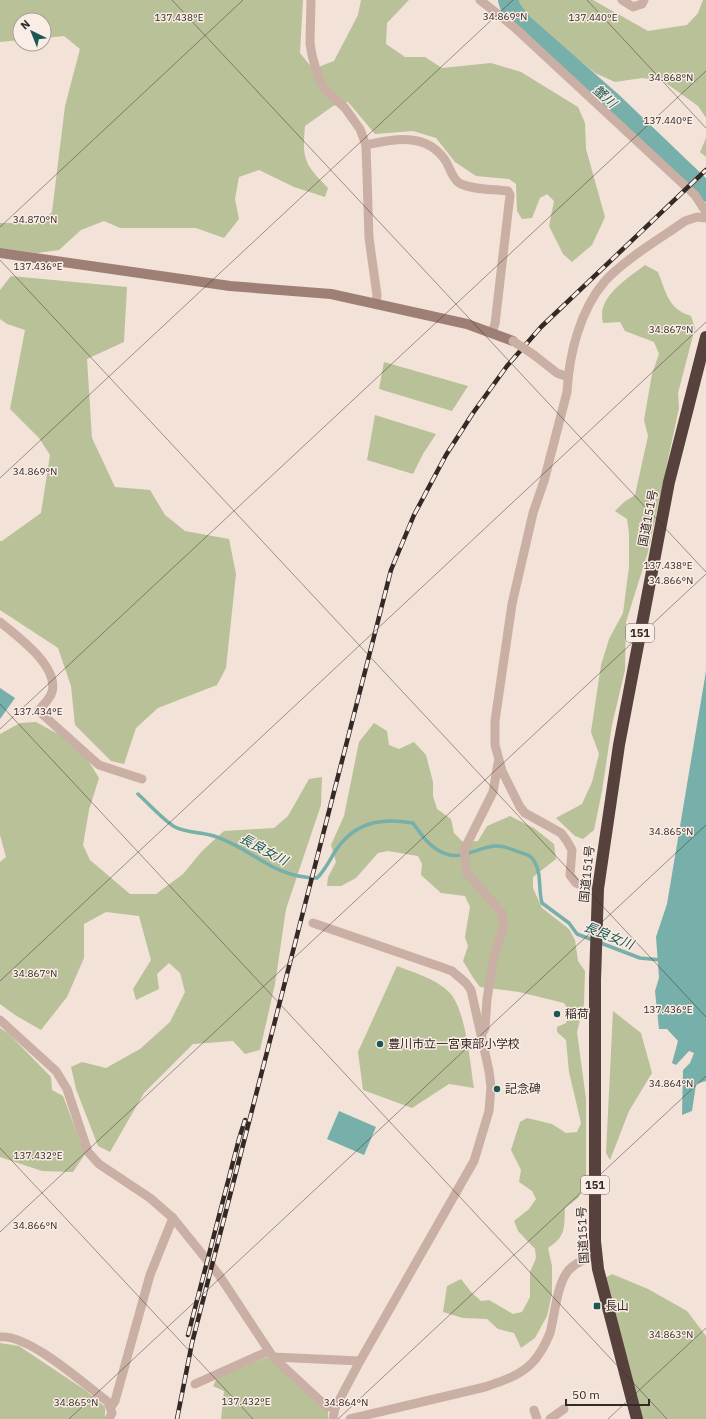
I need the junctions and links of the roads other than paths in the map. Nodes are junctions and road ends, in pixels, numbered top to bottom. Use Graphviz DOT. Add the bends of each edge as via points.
graph roads {
  1 [pos="311,0"];
  2 [pos="480,0"];
  3 [pos="622,0"];
  4 [pos="644,0"];
  5 [pos="366,145"];
  6 [pos="706,212"];
  7 [pos="706,218"];
  8 [pos="0,253"];
  9 [pos="376,303"];
  10 [pos="492,332"];
  11 [pos="706,336"];
  12 [pos="514,341"];
  13 [pos="568,377"];
  14 [pos="0,622"];
  15 [pos="498,763"];
  16 [pos="142,779"];
  17 [pos="598,889"];
  18 [pos="313,923"];
  19 [pos="0,1020"];
  20 [pos="481,1035"];
  21 [pos="173,1218"];
  22 [pos="596,1255"];
  23 [pos="0,1337"];
  24 [pos="271,1354"];
  25 [pos="360,1361"];
  26 [pos="195,1384"];
  27 [pos="111,1407"];
  28 [pos="335,1408"];
  29 [pos="564,1409"];
  30 [pos="109,1419"];
  31 [pos="333,1419"];
  32 [pos="350,1419"];
  33 [pos="550,1419"];
  34 [pos="637,1419"];
  1 -- 5 [label="street" via="312,55 318,77 325,89 353,118"];
  2 -- 6 [label="street" via="514,27 695,195"];
  3 -- 4 [label="street" via="633,7 642,4"];
  5 -- 9 [label="street" via="369,238"];
  5 -- 10 [label="street" via="404,139 425,142 445,159 452,176 458,182 465,186 508,191 510,194"];
  7 -- 13 [label="street" via="697,217 685,221 617,270 606,281 594,296 584,316"];
  8 -- 9 [label="street" via="230,286 331,294"];
  9 -- 10 [label="street"];
  10 -- 12 [label="street"];
  11 -- 17 [label="highway, 国道151号 / 151" via="669,482 619,745"];
  12 -- 13 [label="street, bridge" via="557,373"];
  13 -- 15 [label="street" via="567,392 533,513 512,604 495,721"];
  14 -- 16 [label="street" via="47,667 53,679 52,693 39,710 42,714 98,765"];
  15 -- 17 [label="street" via="523,810 561,833 567,841 572,850 570,875 576,883"];
  15 -- 20 [label="street" via="493,792 464,850 467,873 502,913 504,925 494,956 485,1028"];
  17 -- 22 [label="highway, 国道151号 / 151"];
  18 -- 20 [label="street" via="452,971 471,990"];
  19 -- 21 [label="street" via="56,1071 67,1089 88,1152 99,1164 150,1198"];
  20 -- 25 [label="street" via="489,1071 490,1100 484,1131 474,1161"];
  21 -- 24 [label="street" via="219,1275"];
  21 -- 27 [label="street" via="150,1275 116,1401"];
  22 -- 32 [label="street" via="576,1264 566,1274 549,1334 534,1361 523,1371 485,1387"];
  22 -- 34 [label="highway, 国道151号 / 151"];
  23 -- 27 [label="street" via="19,1340 40,1351 108,1402"];
  24 -- 25 [label="street"];
  24 -- 26 [label="street"];
  24 -- 28 [label="street" via="326,1406"];
  25 -- 28 [label="street"];
  27 -- 30 [label="street"];
  28 -- 31 [label="street"];
  29 -- 33 [label="street"];
}
